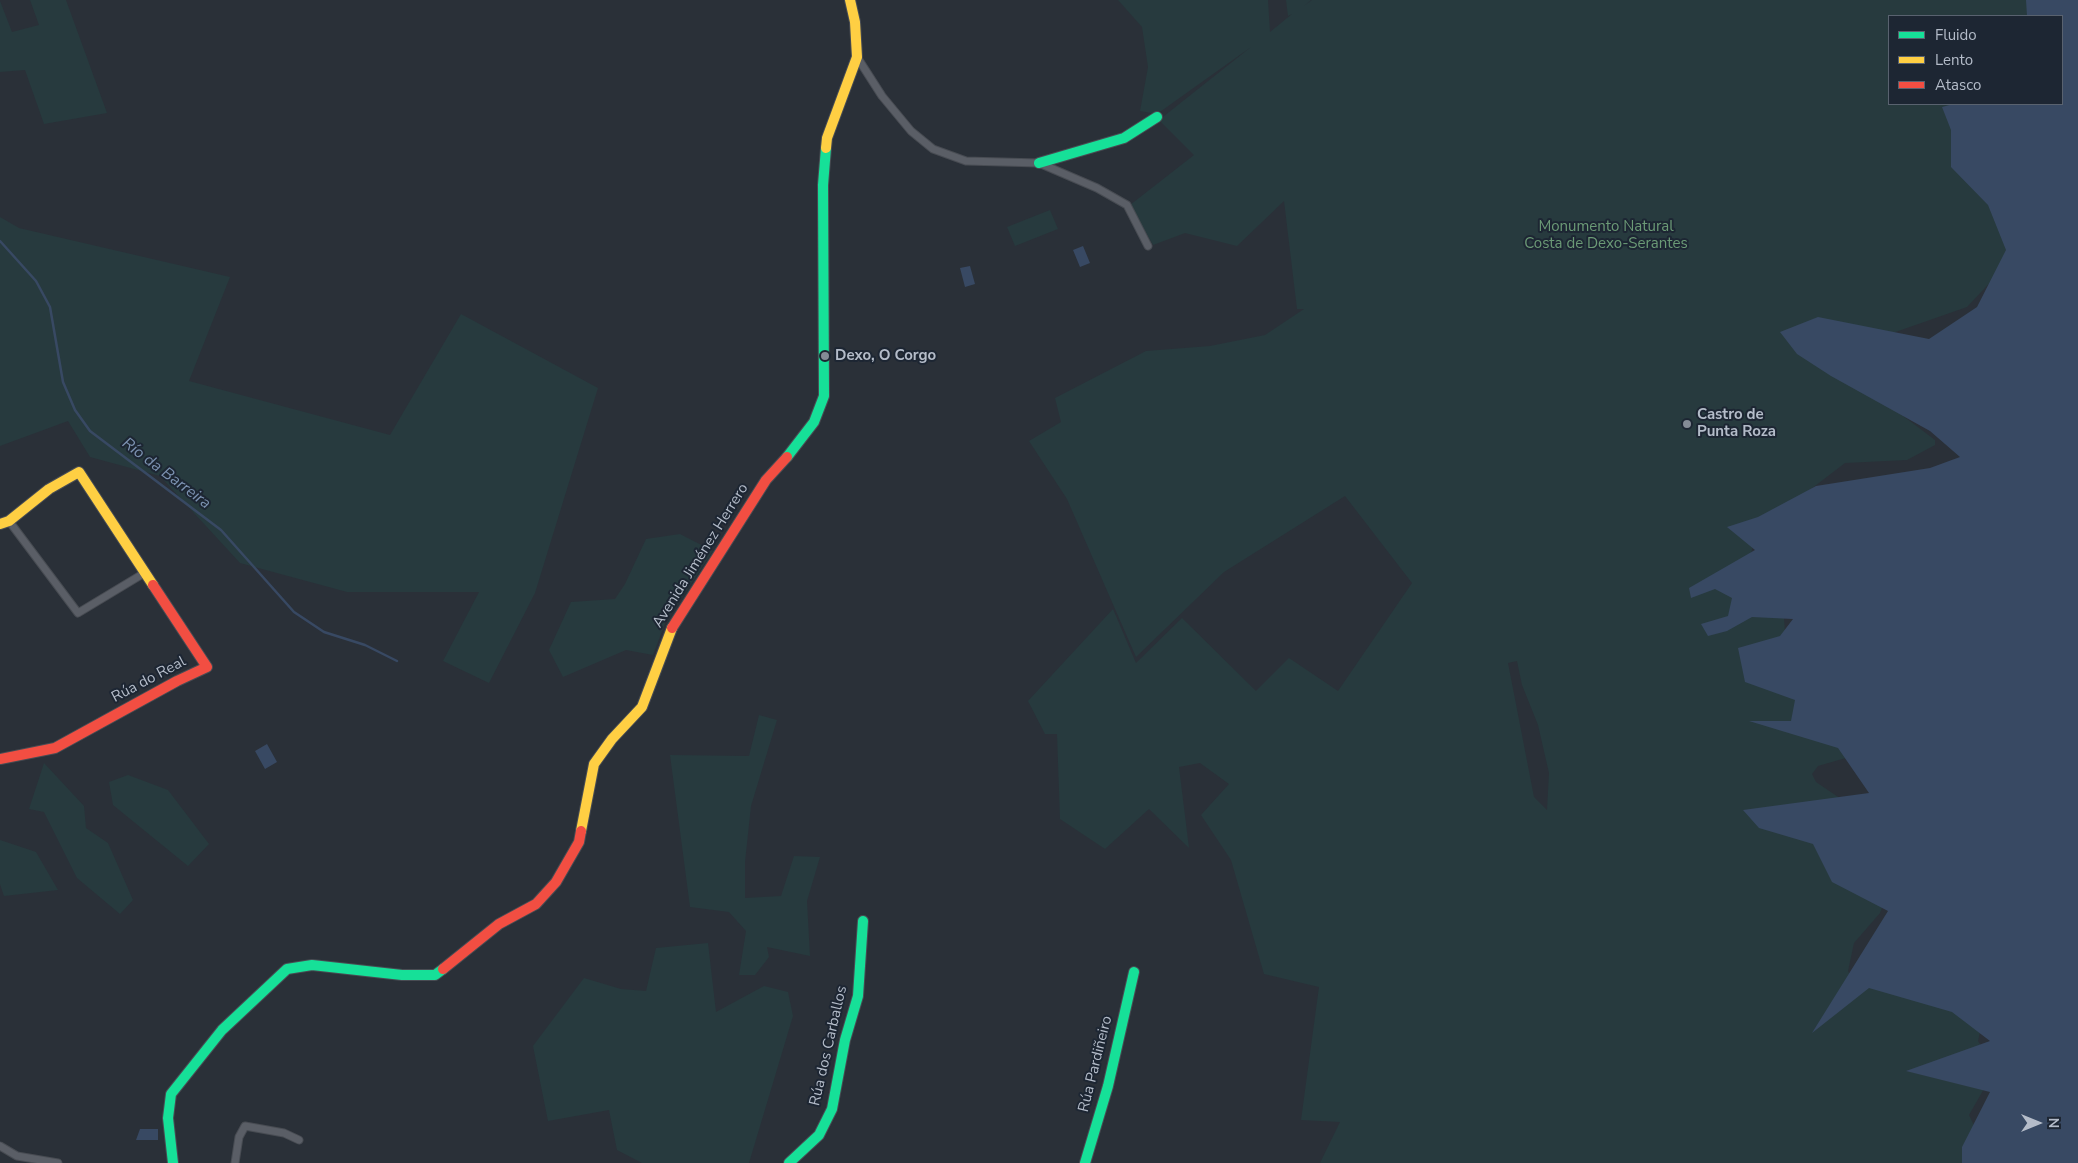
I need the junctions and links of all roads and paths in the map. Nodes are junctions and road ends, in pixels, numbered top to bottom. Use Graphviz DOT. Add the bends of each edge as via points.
graph roads {
  1 [pos="850,0"];
  2 [pos="857,57"];
  3 [pos="1157,117"];
  4 [pos="1039,162"];
  5 [pos="1148,246"];
  6 [pos="5,523"];
  7 [pos="146,572"];
  8 [pos="0,759"];
  9 [pos="863,921"];
  10 [pos="1134,972"];
  11 [pos="299,1140"];
  12 [pos="0,1146"];
  13 [pos="16,1160"];
  14 [pos="58,1163"];
  15 [pos="173,1163"];
  16 [pos="235,1163"];
  17 [pos="789,1163"];
  18 [pos="1084,1163"];
  1 -- 2 [label="street, Avenida Jiménez Herrero"];
  2 -- 4 [label="street" via="882,96 911,131 933,149 966,161"];
  2 -- 15 [label="street, Avenida Jiménez Herrero" via="827,138 823,185 824,396 814,422 766,480 668,634 642,707 594,764 579,842 556,882 536,904 499,924 435,975 402,975 312,965 287,969 222,1030 171,1094 168,1118"];
  3 -- 4 [label="street" via="1124,138"];
  4 -- 5 [label="street" via="1127,205"];
  6 -- 7 [label="street" via="78,613"];
  6 -- 7 [label="street, Rúa do Real" via="49,489 79,472"];
  7 -- 8 [label="street, Rúa do Real" via="207,667 55,748"];
  9 -- 17 [label="street, Rúa dos Carballos" via="858,996 845,1040 832,1109 819,1135"];
  10 -- 18 [label="street, Rúa Pardiñeiro" via="1108,1086"];
  11 -- 16 [label="street" via="284,1133 245,1126 239,1137"];
  12 -- 13 [label="street"];
  13 -- 14 [label="street"];
}
